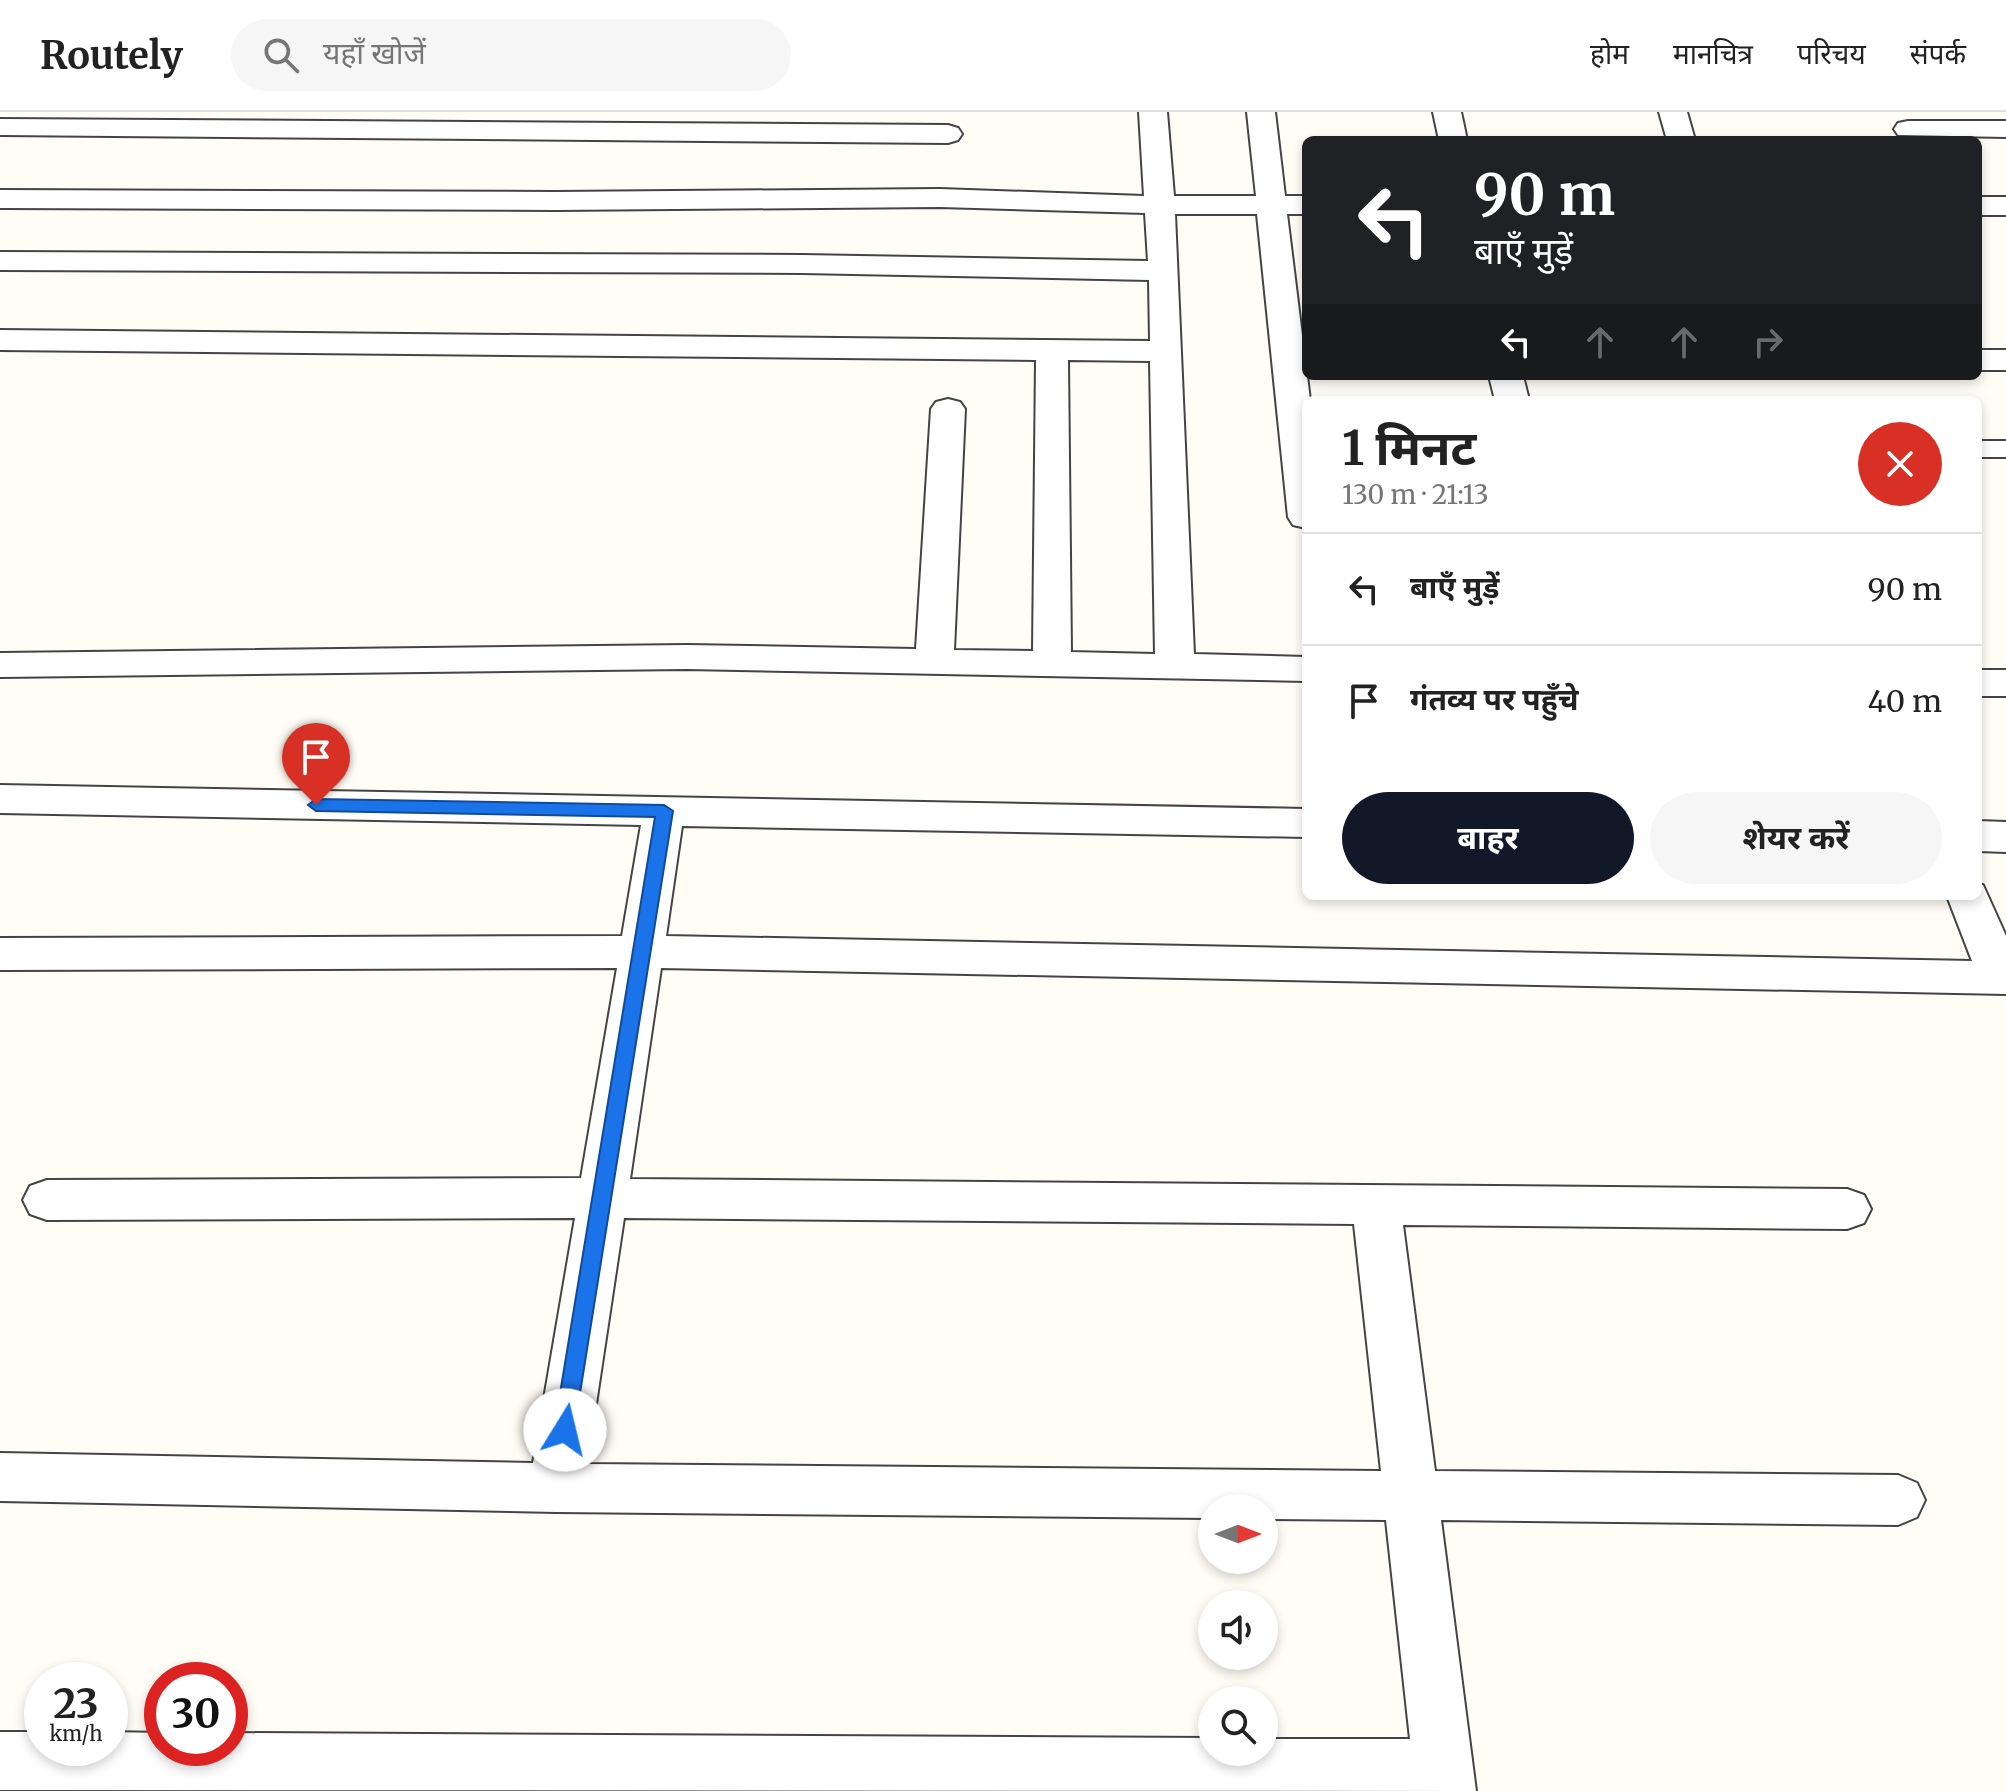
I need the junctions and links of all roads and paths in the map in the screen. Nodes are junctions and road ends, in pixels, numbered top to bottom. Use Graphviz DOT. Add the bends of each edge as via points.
graph roads {
  1 [pos="79,112"];
  2 [pos="1153,112"];
  3 [pos="1261,112"];
  4 [pos="1447,112"];
  5 [pos="1673,112"];
  6 [pos="322,121"];
  7 [pos="589,122"];
  8 [pos="0,127"];
  9 [pos="54,128"];
  10 [pos="1908,129"];
  11 [pos="2006,129"];
  12 [pos="1452,136"];
  13 [pos="1680,136"];
  14 [pos="945,155"];
  15 [pos="0,199"];
  16 [pos="1161,205"];
  17 [pos="1271,205"];
  18 [pos="1302,205"];
  19 [pos="1982,206"];
  20 [pos="2006,206"];
  21 [pos="0,261"];
  22 [pos="1164,271"];
  23 [pos="0,340"];
  24 [pos="1052,350"];
  25 [pos="1166,351"];
  26 [pos="1982,360"];
  27 [pos="2006,360"];
  28 [pos="948,409"];
  29 [pos="1982,449"];
  30 [pos="2006,449"];
  31 [pos="1302,481"];
  32 [pos="934,662"];
  33 [pos="1052,664"];
  34 [pos="0,665"];
  35 [pos="1175,667"];
  36 [pos="1302,669"];
  37 [pos="1982,683"];
  38 [pos="2006,683"];
  39 [pos="0,799"];
  40 [pos="664,811"];
  41 [pos="1302,823"];
  42 [pos="1982,836"];
  43 [pos="2006,837"];
  44 [pos="1970,900"];
  45 [pos="642,952"];
  46 [pos="0,954"];
  47 [pos="2003,978"];
  48 [pos="602,1198"];
  49 [pos="47,1200"];
  50 [pos="1376,1206"];
  51 [pos="1847,1209"];
  52 [pos="0,1477"];
  53 [pos="556,1488"];
  54 [pos="1411,1495"];
  55 [pos="1898,1500"];
  56 [pos="0,1761"];
  57 [pos="1445,1780"];
  1 -- 9 [label="street"];
  2 -- 16 [label="street"];
  3 -- 17 [label="street"];
  4 -- 12 [label="street"];
  5 -- 13 [label="street"];
  6 -- 7 [label="street"];
  6 -- 9 [label="street"];
  7 -- 14 [label="street"];
  8 -- 9 [label="street"];
  10 -- 11 [label="street"];
  14 -- 15 [label="street" via="570,201"];
  14 -- 16 [label="street"];
  16 -- 17 [label="street"];
  16 -- 22 [label="street"];
  17 -- 18 [label="street"];
  17 -- 31 [label="street"];
  19 -- 20 [label="street"];
  21 -- 22 [label="street"];
  22 -- 25 [label="street"];
  23 -- 24 [label="street"];
  24 -- 25 [label="street"];
  24 -- 33 [label="street"];
  25 -- 35 [label="street"];
  26 -- 27 [label="street"];
  28 -- 32 [label="street"];
  29 -- 30 [label="lane"];
  32 -- 33 [label="street"];
  32 -- 34 [label="street" via="671,657"];
  33 -- 35 [label="street"];
  35 -- 36 [label="street"];
  37 -- 38 [label="street"];
  39 -- 40 [label="street"];
  40 -- 41 [label="street"];
  40 -- 45 [label="street"];
  42 -- 43 [label="street"];
  44 -- 47 [label="street"];
  45 -- 46 [label="street"];
  45 -- 47 [label="street"];
  45 -- 48 [label="street"];
  48 -- 49 [label="street"];
  48 -- 50 [label="street"];
  48 -- 53 [label="street"];
  50 -- 51 [label="street"];
  50 -- 54 [label="street"];
  52 -- 53 [label="street"];
  53 -- 54 [label="street"];
  54 -- 55 [label="street"];
  54 -- 57 [label="street"];
  56 -- 57 [label="street"];
}
